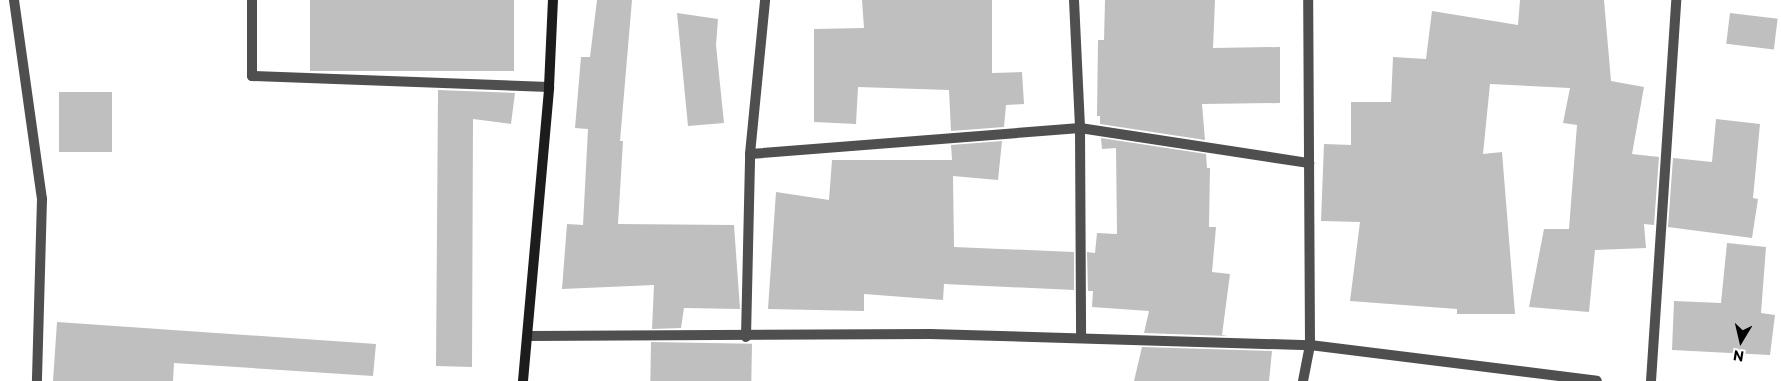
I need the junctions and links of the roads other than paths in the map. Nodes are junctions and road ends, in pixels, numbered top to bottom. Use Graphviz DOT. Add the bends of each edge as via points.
graph roads {
  1 [pos="14,0"];
  2 [pos="252,0"];
  3 [pos="553,0"];
  4 [pos="765,0"];
  5 [pos="1074,0"];
  6 [pos="1308,0"];
  7 [pos="1676,0"];
  8 [pos="549,87"];
  9 [pos="1080,128"];
  10 [pos="750,154"];
  11 [pos="1309,162"];
  12 [pos="528,336"];
  13 [pos="746,337"];
  14 [pos="1081,338"];
  15 [pos="1310,345"];
  16 [pos="37,381"];
  17 [pos="523,381"];
  18 [pos="1303,381"];
  19 [pos="1597,381"];
  20 [pos="1651,381"];
  1 -- 16 [label="street" via="42,199"];
  2 -- 8 [label="street" via="252,76"];
  3 -- 8 [label="main road"];
  4 -- 10 [label="street"];
  5 -- 9 [label="street"];
  6 -- 11 [label="street"];
  7 -- 20 [label="street"];
  8 -- 12 [label="main road"];
  9 -- 10 [label="street"];
  9 -- 11 [label="street"];
  9 -- 14 [label="street"];
  10 -- 13 [label="street"];
  11 -- 15 [label="street"];
  12 -- 13 [label="street"];
  12 -- 17 [label="main road"];
  13 -- 14 [label="street" via="930,334"];
  14 -- 15 [label="street"];
  15 -- 18 [label="street"];
  15 -- 19 [label="street"];
}
